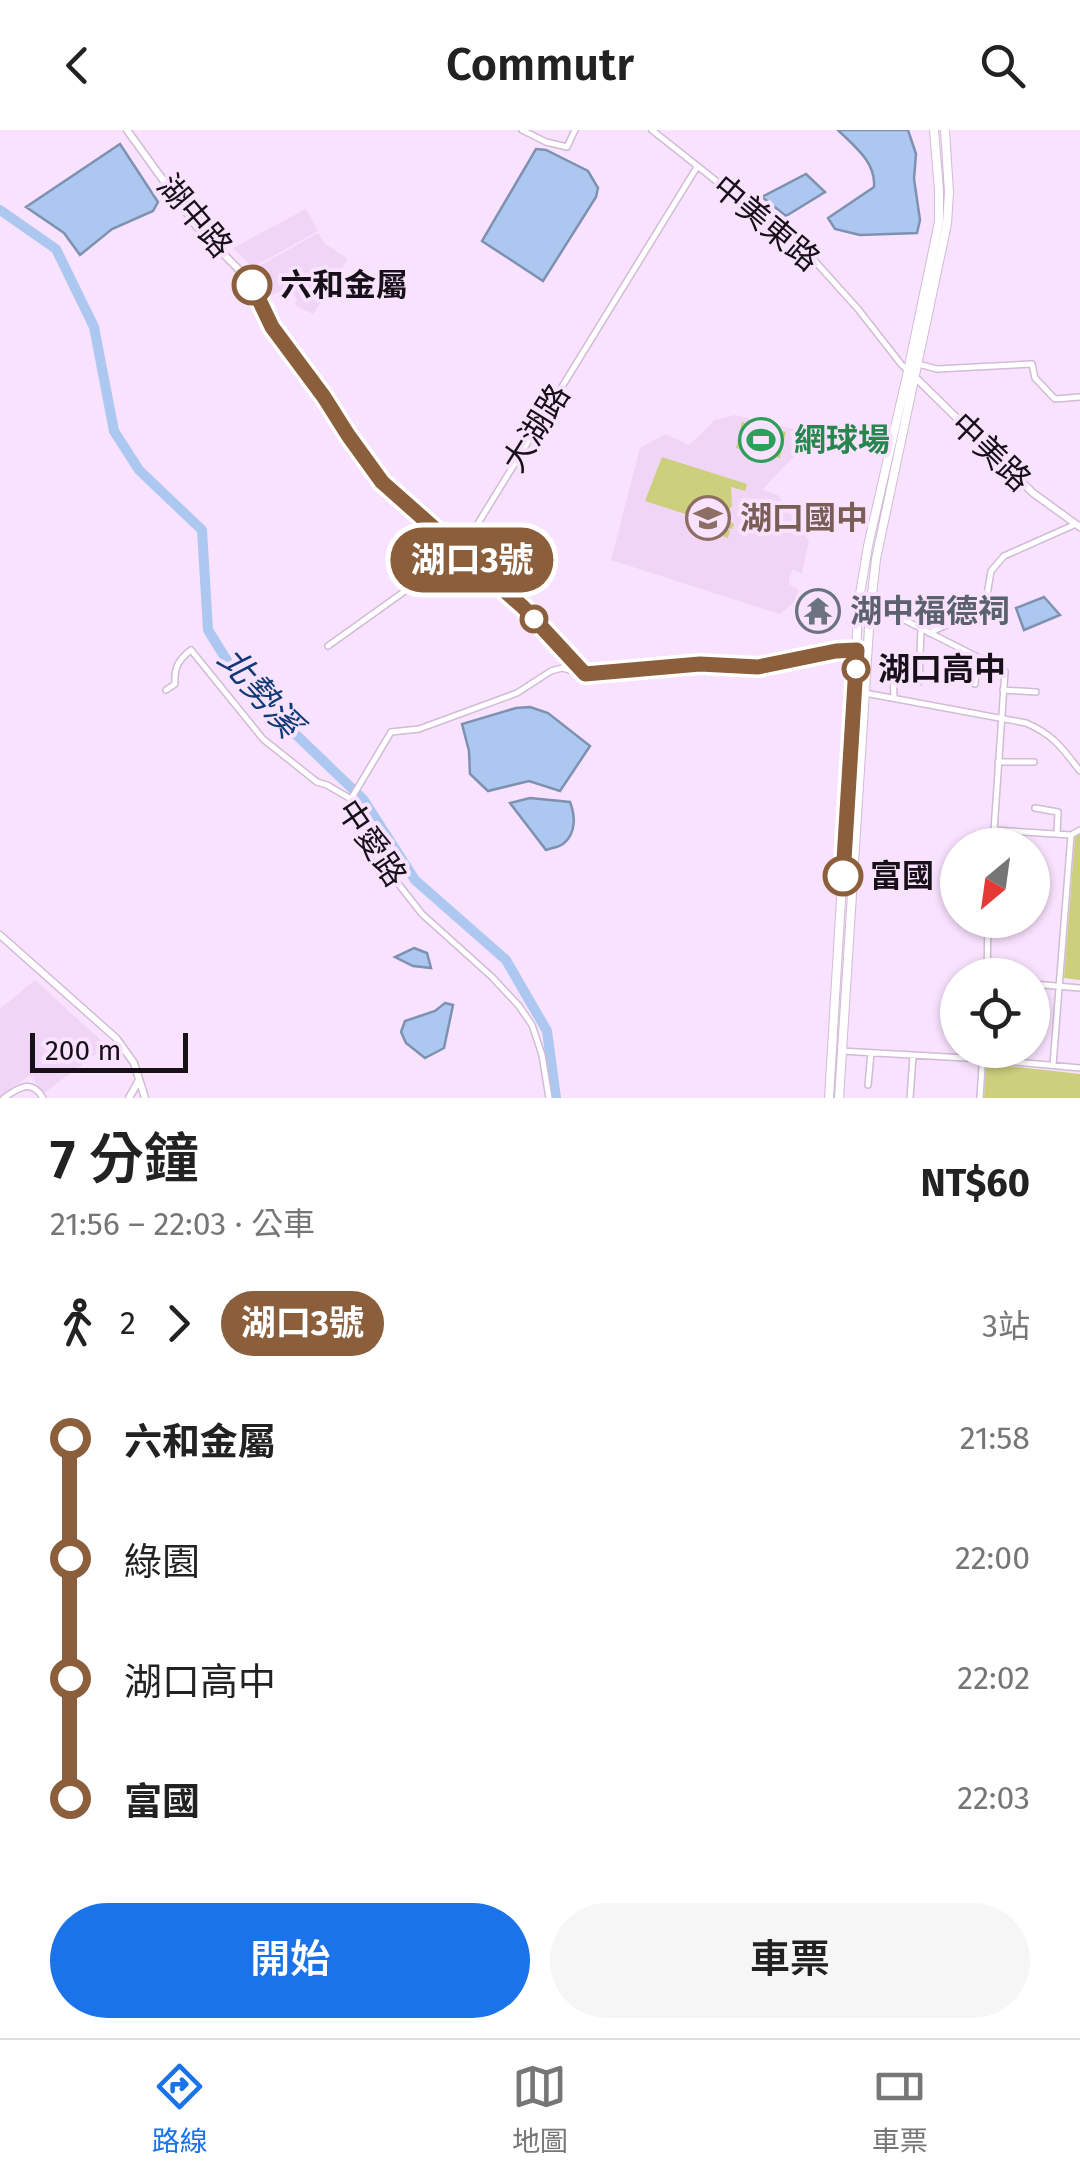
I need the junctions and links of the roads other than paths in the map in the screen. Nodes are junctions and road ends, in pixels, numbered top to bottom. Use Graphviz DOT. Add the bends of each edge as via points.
graph roads {
  1 [pos="127,130"];
  2 [pos="522,130"];
  3 [pos="575,130"];
  4 [pos="652,130"];
  5 [pos="934,130"];
  6 [pos="945,130"];
  7 [pos="697,167"];
  8 [pos="918,364"];
  9 [pos="912,374"];
  10 [pos="1080,397"];
  11 [pos="1078,525"];
  12 [pos="461,550"];
  13 [pos="871,604"];
  14 [pos="920,629"];
  15 [pos="928,633"];
  16 [pos="328,646"];
  17 [pos="862,651"];
  18 [pos="977,658"];
  19 [pos="893,670"];
  20 [pos="585,674"];
  21 [pos="919,682"];
  22 [pos="975,684"];
  23 [pos="166,690"];
  24 [pos="1003,690"];
  25 [pos="859,692"];
  26 [pos="1036,692"];
  27 [pos="894,698"];
  28 [pos="1001,718"];
  29 [pos="998,762"];
  30 [pos="1034,762"];
  31 [pos="1079,768"];
  32 [pos="351,799"];
  33 [pos="1035,808"];
  34 [pos="994,828"];
  35 [pos="1080,830"];
  36 [pos="1050,834"];
  37 [pos="1057,834"];
  38 [pos="1071,835"];
  39 [pos="0,935"];
  40 [pos="1050,985"];
  41 [pos="1058,986"];
  42 [pos="1080,988"];
  43 [pos="838,1051"];
  44 [pos="871,1053"];
  45 [pos="913,1055"];
  46 [pos="940,1057"];
  47 [pos="1050,1065"];
  48 [pos="1053,1065"];
  49 [pos="982,1068"];
  50 [pos="1080,1068"];
  51 [pos="139,1079"];
  52 [pos="868,1084"];
  53 [pos="4,1098"];
  54 [pos="43,1098"];
  55 [pos="130,1098"];
  56 [pos="145,1098"];
  57 [pos="549,1098"];
  58 [pos="829,1098"];
  59 [pos="839,1098"];
  60 [pos="910,1098"];
  61 [pos="980,1098"];
  1 -- 12 [label="street, 湖中路" via="197,227 250,281 272,327 382,482"];
  2 -- 3 [label="street" via="568,147"];
  4 -- 7 [label="street, 中美東路"];
  5 -- 9 [label="main road" via="939,222"];
  6 -- 8 [label="main road" via="947,224"];
  7 -- 9 [label="street, 中美東路" via="795,239"];
  7 -- 12 [label="street, 大湖路"];
  8 -- 9 [label="main road"];
  8 -- 10 [label="street" via="1032,364 1034,378 1055,399"];
  9 -- 11 [label="street, 中美路" via="1032,494"];
  9 -- 13 [label="main road"];
  9 -- 17 [label="main road" via="868,546 859,600"];
  11 -- 15 [label="street" via="1004,556 991,572 985,607"];
  12 -- 16 [label="street, 大湖路"];
  12 -- 20 [label="street, 湖中路"];
  13 -- 14 [label="street"];
  13 -- 17 [label="main road"];
  14 -- 15 [label="street"];
  14 -- 21 [label="street"];
  15 -- 18 [label="street"];
  17 -- 20 [label="street" via="758,667 700,664"];
  17 -- 25 [label="main road"];
  18 -- 22 [label="street"];
  18 -- 24 [label="street" via="1004,672"];
  19 -- 27 [label="street"];
  20 -- 32 [label="street" via="550,670 517,692 418,729 391,732"];
  23 -- 32 [label="street, 中愛路" via="175,684 180,658 191,650 263,739 316,782"];
  24 -- 26 [label="street"];
  24 -- 28 [label="street"];
  25 -- 27 [label="street"];
  25 -- 43 [label="main road"];
  27 -- 28 [label="street"];
  28 -- 29 [label="street"];
  28 -- 31 [label="street" via="1043,730"];
  29 -- 30 [label="street"];
  29 -- 34 [label="street"];
  32 -- 57 [label="street, 中愛路" via="367,844 422,914 492,977 532,1025"];
  33 -- 37 [label="street" via="1058,812"];
  35 -- 38 [label="street"];
  36 -- 37 [label="street"];
  37 -- 38 [label="street"];
  38 -- 41 [label="street"];
  39 -- 51 [label="street" via="116,1038"];
  40 -- 41 [label="street"];
  41 -- 42 [label="street"];
  41 -- 48 [label="street"];
  43 -- 44 [label="street"];
  43 -- 58 [label="main road"];
  43 -- 59 [label="main road"];
  44 -- 45 [label="street"];
  44 -- 52 [label="street"];
  45 -- 46 [label="street"];
  45 -- 60 [label="street"];
  47 -- 48 [label="street"];
  48 -- 50 [label="street"];
  49 -- 61 [label="street"];
  51 -- 55 [label="street"];
  51 -- 56 [label="street"];
  53 -- 54 [label="street" via="25,1086"];
}
